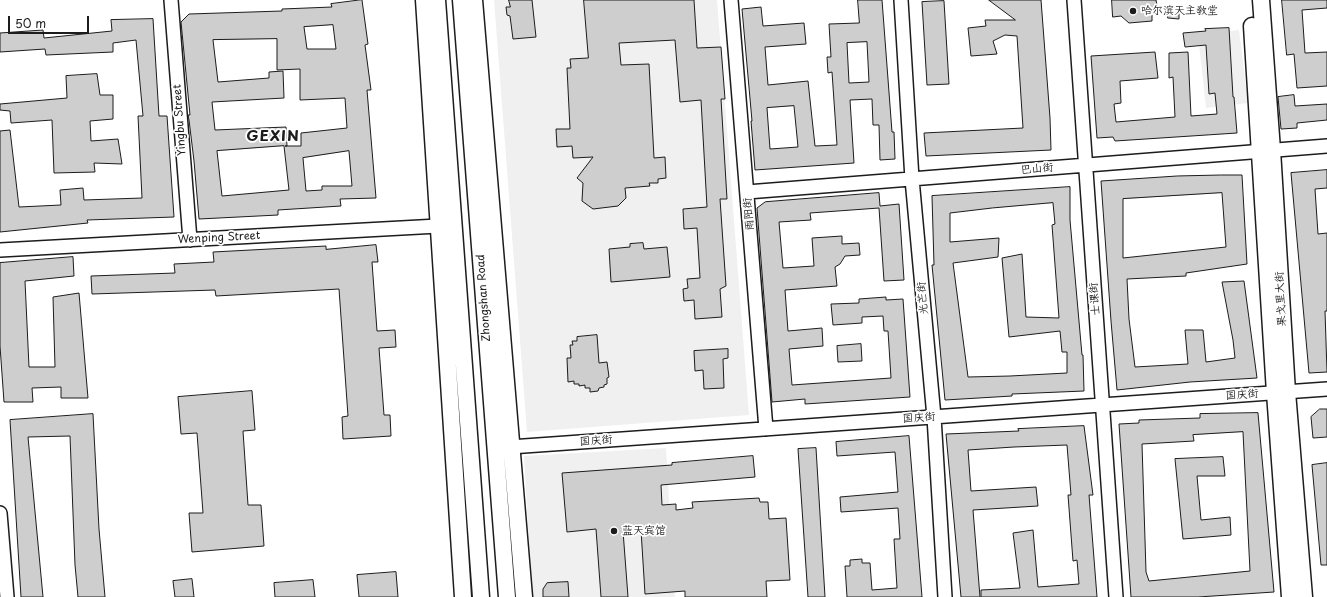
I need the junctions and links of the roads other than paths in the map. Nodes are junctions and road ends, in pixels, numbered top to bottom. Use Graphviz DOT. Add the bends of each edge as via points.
graph roads {
  1 [pos="171,0"];
  2 [pos="424,0"];
  3 [pos="437,0"];
  4 [pos="461,0"];
  5 [pos="474,0"];
  6 [pos="731,0"];
  7 [pos="901,0"];
  8 [pos="1074,0"];
  9 [pos="1250,0"];
  10 [pos="1261,0"];
  11 [pos="1327,146"];
  12 [pos="1266,150"];
  13 [pos="1085,165"];
  14 [pos="912,179"];
  15 [pos="747,192"];
  16 [pos="438,226"];
  17 [pos="190,240"];
  18 [pos="0,250"];
  19 [pos="1327,389"];
  20 [pos="1281,393"];
  21 [pos="1102,405"];
  22 [pos="934,417"];
  23 [pos="766,429"];
  24 [pos="510,447"];
  25 [pos="0,513"];
  26 [pos="7,597"];
  27 [pos="463,597"];
  28 [pos="481,597"];
  29 [pos="508,597"];
  30 [pos="524,597"];
  31 [pos="945,597"];
  32 [pos="1116,597"];
  33 [pos="1290,597"];
  34 [pos="1304,597"];
  1 -- 17 [label="street, Yingbu Street"];
  2 -- 16 [label="main road"];
  3 -- 28 [label="main road"];
  4 -- 29 [label="main road, Zhongshan Road"];
  5 -- 24 [label="main road"];
  6 -- 15 [label="street, 雨阳街"];
  7 -- 14 [label="street, 光芒街"];
  8 -- 13 [label="street, 士课街"];
  9 -- 12 [label="main road, 果戈里大街"];
  10 -- 12 [label="main road, 果戈里大街"];
  11 -- 12 [label="street, 巴山街"];
  12 -- 13 [label="street, 巴山街"];
  12 -- 20 [label="main road, 果戈里大街"];
  13 -- 14 [label="street, 巴山街"];
  13 -- 21 [label="street, 士课街"];
  14 -- 15 [label="street, 巴山街"];
  14 -- 22 [label="street, 光芒街"];
  15 -- 23 [label="street, 雨阳街"];
  16 -- 17 [label="street, Wenping Street"];
  16 -- 27 [label="main road"];
  17 -- 18 [label="street, Wenping Street"];
  19 -- 20 [label="street, 国庆街"];
  20 -- 21 [label="street, 国庆街"];
  20 -- 33 [label="main road, 果戈里大街"];
  20 -- 34 [label="main road, 果戈里大街"];
  21 -- 22 [label="street, 国庆街"];
  21 -- 32 [label="street, 士课街"];
  22 -- 23 [label="street, 国庆街"];
  22 -- 31 [label="street, 光芒街"];
  23 -- 24 [label="street, 国庆街"];
  24 -- 30 [label="main road"];
  25 -- 26 [label="street"];
}
